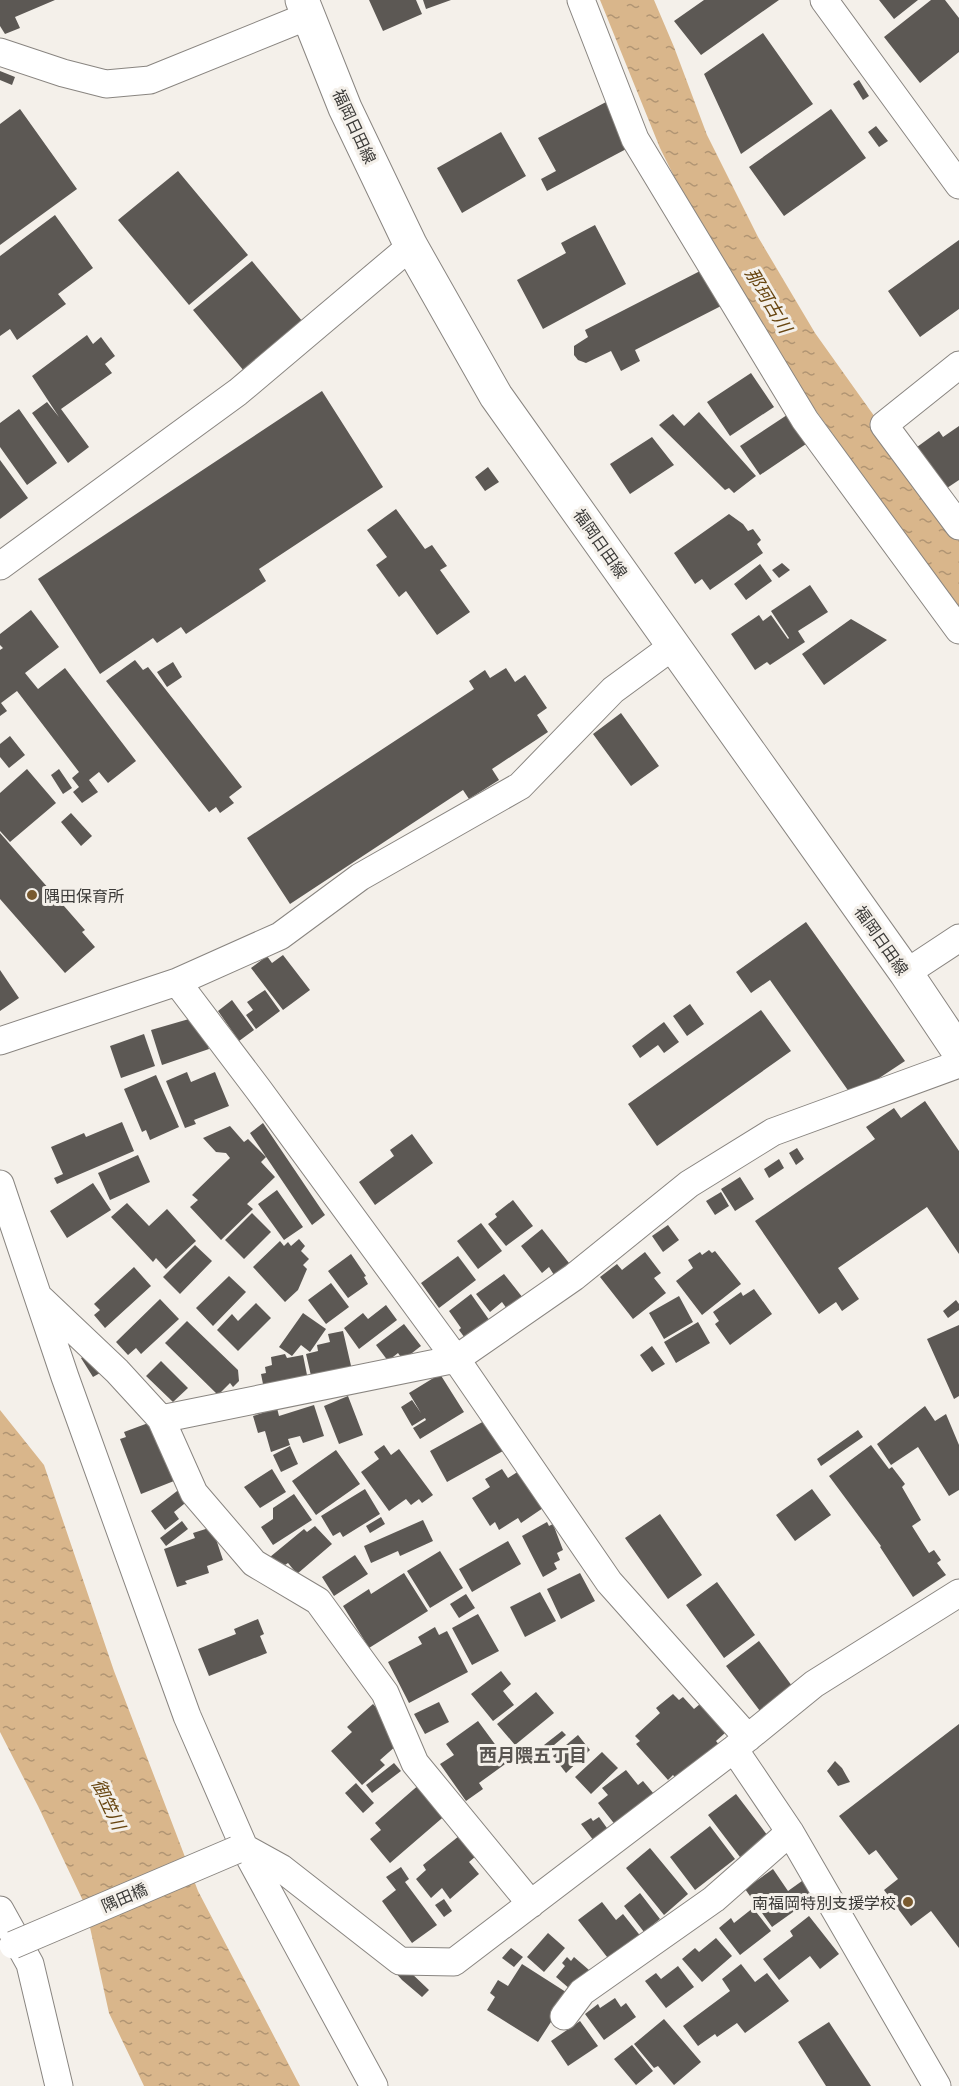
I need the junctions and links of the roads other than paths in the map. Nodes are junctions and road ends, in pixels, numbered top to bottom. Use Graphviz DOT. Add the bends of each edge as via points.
graph roads {
  1 [pos="581,0"];
  2 [pos="824,0"];
  3 [pos="305,8"];
  4 [pos="0,52"];
  5 [pos="959,185"];
  6 [pos="411,246"];
  7 [pos="959,365"];
  8 [pos="959,526"];
  9 [pos="0,566"];
  10 [pos="959,630"];
  11 [pos="673,646"];
  12 [pos="959,938"];
  13 [pos="906,974"];
  14 [pos="177,982"];
  15 [pos="0,1041"];
  16 [pos="959,1052"];
  17 [pos="959,1064"];
  18 [pos="0,1184"];
  19 [pos="38,1296"];
  20 [pos="456,1359"];
  21 [pos="161,1419"];
  22 [pos="959,1593"];
  23 [pos="741,1744"];
  24 [pos="790,1832"];
  25 [pos="240,1848"];
  26 [pos="531,1904"];
  27 [pos="0,1910"];
  28 [pos="7,1945"];
  29 [pos="564,2016"];
  30 [pos="57,2086"];
  31 [pos="374,2086"];
  32 [pos="937,2086"];
  1 -- 10 [label="street" via="635,139 805,420"];
  2 -- 5 [label="street"];
  3 -- 4 [label="street" via="150,80 106,84"];
  3 -- 6 [label="main road, 福岡日田線" via="345,108"];
  6 -- 9 [label="street" via="238,392"];
  6 -- 11 [label="main road, 福岡日田線" via="496,396"];
  7 -- 8 [label="street" via="884,425"];
  11 -- 13 [label="main road, 福岡日田線"];
  11 -- 14 [label="street" via="613,690 520,786 360,877 280,936"];
  12 -- 13 [label="street"];
  13 -- 16 [label="main road, 福岡日田線"];
  14 -- 15 [label="street"];
  14 -- 20 [label="street"];
  17 -- 20 [label="street" via="773,1132 689,1184 574,1276"];
  18 -- 19 [label="street"];
  19 -- 21 [label="street"];
  19 -- 25 [label="street" via="187,1716"];
  20 -- 21 [label="street"];
  20 -- 23 [label="street" via="609,1582"];
  21 -- 26 [label="street" via="194,1493 254,1563 318,1601 385,1693 415,1763"];
  22 -- 23 [label="street" via="814,1684"];
  23 -- 24 [label="street"];
  23 -- 26 [label="street"];
  24 -- 29 [label="street" via="714,1899 582,1992"];
  24 -- 32 [label="street"];
  25 -- 26 [label="street" via="281,1868 400,1960 454,1962"];
  25 -- 28 [label="street, 隅田橋, bridge"];
  25 -- 31 [label="street"];
  27 -- 30 [label="street" via="30,1964"];
  28 -- 30 [label="street" via="45,2067"];
}
